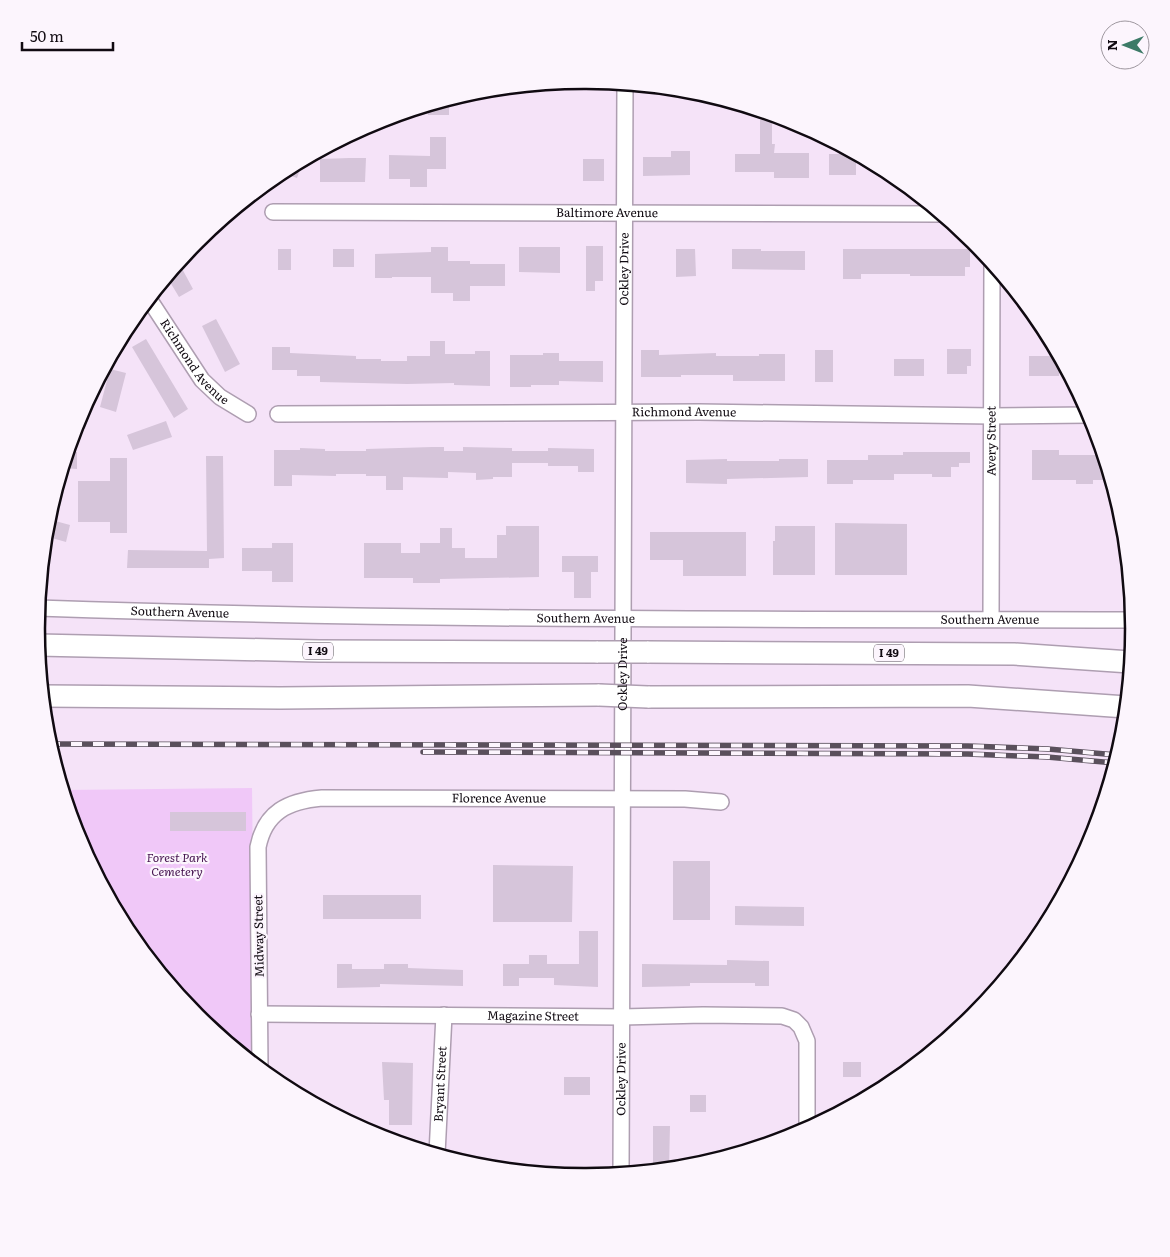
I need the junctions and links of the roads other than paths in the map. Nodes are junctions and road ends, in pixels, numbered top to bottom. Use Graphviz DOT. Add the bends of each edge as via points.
graph roads {
  1 [pos="625,90"];
  2 [pos="273,212"];
  3 [pos="624,214"];
  4 [pos="930,214"];
  5 [pos="992,273"];
  6 [pos="153,305"];
  7 [pos="624,412"];
  8 [pos="248,414"];
  9 [pos="278,414"];
  10 [pos="1081,415"];
  11 [pos="992,416"];
  12 [pos="46,608"];
  13 [pos="623,619"];
  14 [pos="991,619"];
  15 [pos="1125,620"];
  16 [pos="45,645"];
  17 [pos="1124,662"];
  18 [pos="50,696"];
  19 [pos="1119,707"];
  20 [pos="622,800"];
  21 [pos="721,802"];
  22 [pos="280,810"];
  23 [pos="260,1014"];
  24 [pos="444,1015"];
  25 [pos="622,1017"];
  26 [pos="260,1060"];
  27 [pos="807,1120"];
  28 [pos="437,1148"];
  29 [pos="621,1167"];
  1 -- 3 [label="street, Ockley Drive"];
  2 -- 3 [label="street, Baltimore Avenue"];
  3 -- 4 [label="street, Baltimore Avenue"];
  3 -- 7 [label="street, Ockley Drive"];
  5 -- 11 [label="street, Avery Street"];
  6 -- 8 [label="street, Richmond Avenue" via="202,380 220,397"];
  7 -- 9 [label="street, Richmond Avenue"];
  7 -- 11 [label="street, Richmond Avenue"];
  7 -- 13 [label="street, Ockley Drive"];
  10 -- 11 [label="street, Richmond Avenue"];
  11 -- 14 [label="street, Avery Street"];
  12 -- 13 [label="street, Southern Avenue" via="269,615"];
  13 -- 14 [label="street, Southern Avenue"];
  13 -- 20 [label="street, Ockley Drive"];
  14 -- 15 [label="street, Southern Avenue"];
  16 -- 17 [label="highway, I 49, bridge" via="319,651 1014,654"];
  18 -- 19 [label="highway, bridge" via="968,696"];
  20 -- 21 [label="street, Florence Avenue"];
  20 -- 22 [label="street, Florence Avenue" via="322,798 293,802"];
  20 -- 25 [label="street, Ockley Drive"];
  22 -- 23 [label="street, Midway Street" via="263,830 258,847"];
  23 -- 24 [label="street, Magazine Street"];
  23 -- 26 [label="street, Midway Street"];
  24 -- 25 [label="street, Magazine Street"];
  24 -- 28 [label="street, Bryant Street"];
  25 -- 27 [label="street, Magazine Street" via="782,1016 794,1020 806,1034 808,1047"];
  25 -- 29 [label="street, Ockley Drive"];
}
